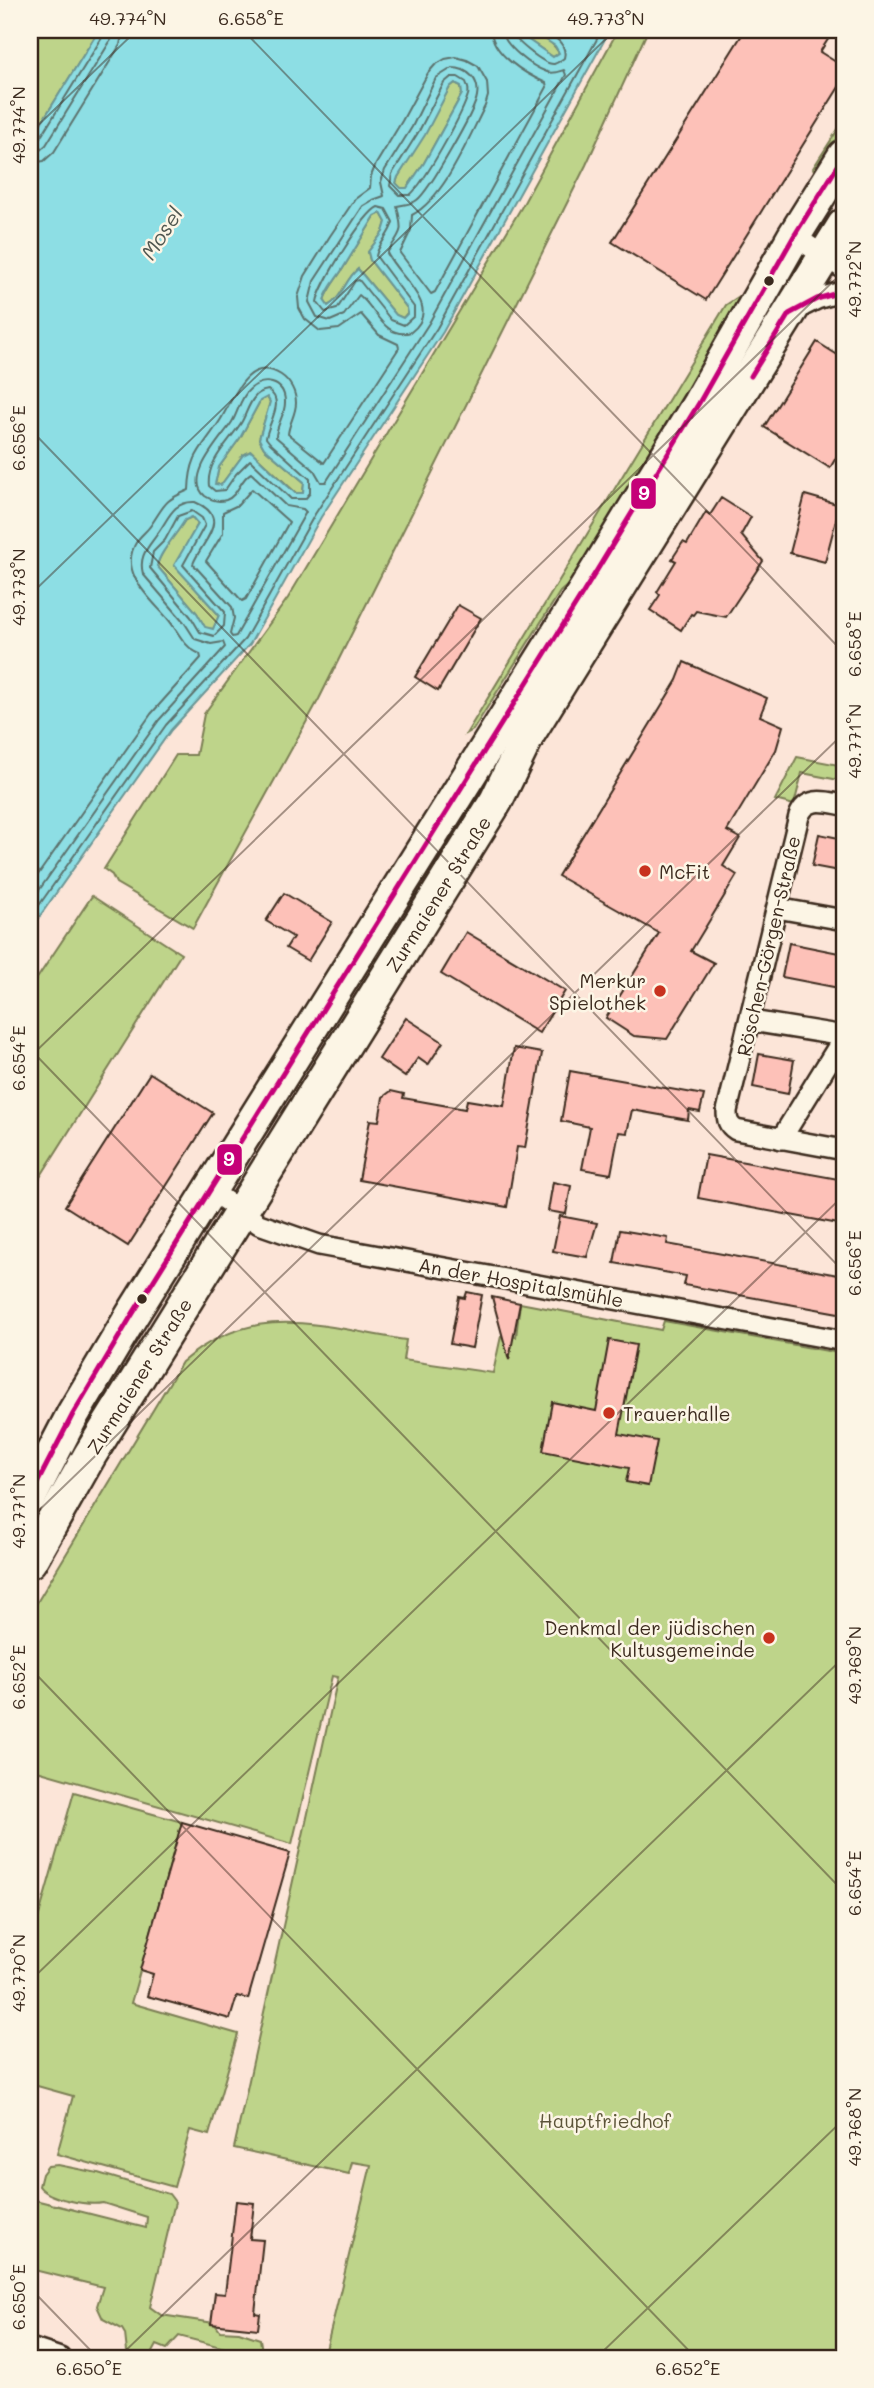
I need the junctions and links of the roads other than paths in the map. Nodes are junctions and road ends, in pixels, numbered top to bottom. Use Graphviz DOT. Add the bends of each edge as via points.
graph roads {
  1 [pos="844,156"];
  2 [pos="800,225"];
  3 [pos="839,245"];
  4 [pos="844,291"];
  5 [pos="789,314"];
  6 [pos="844,805"];
  7 [pos="777,908"];
  8 [pos="844,920"];
  9 [pos="751,1021"];
  10 [pos="844,1037"];
  11 [pos="781,1139"];
  12 [pos="844,1150"];
  13 [pos="210,1190"];
  14 [pos="241,1212"];
  15 [pos="147,1292"];
  16 [pos="179,1314"];
  17 [pos="844,1341"];
  18 [pos="30,1497"];
  19 [pos="30,1561"];
  20 [pos="30,2348"];
  21 [pos="60,2358"];
  1 -- 2 [label="main road, Zurmaiener Straße"];
  2 -- 3 [label="street"];
  2 -- 13 [label="main road, Zurmaiener Straße" via="583,593"];
  3 -- 5 [label="main road, Zurmaiener Straße"];
  4 -- 5 [label="street"];
  5 -- 14 [label="main road, Zurmaiener Straße" via="529,733 496,801"];
  6 -- 7 [label="street, Röschen-Görgen-Straße" via="816,801 802,809"];
  7 -- 8 [label="street"];
  7 -- 9 [label="street, Röschen-Görgen-Straße"];
  9 -- 10 [label="street"];
  9 -- 11 [label="street, Röschen-Görgen-Straße" via="727,1111 730,1126"];
  10 -- 11 [label="street"];
  11 -- 12 [label="street"];
  13 -- 14 [label="street, An der Hospitalsmühle"];
  13 -- 15 [label="main road, Zurmaiener Straße"];
  14 -- 16 [label="main road, Zurmaiener Straße"];
  14 -- 17 [label="street, An der Hospitalsmühle" via="259,1224 319,1245"];
  15 -- 16 [label="main road"];
  15 -- 18 [label="main road, Zurmaiener Straße"];
  16 -- 19 [label="main road, Zurmaiener Straße" via="89,1455"];
  20 -- 21 [label="street"];
}
